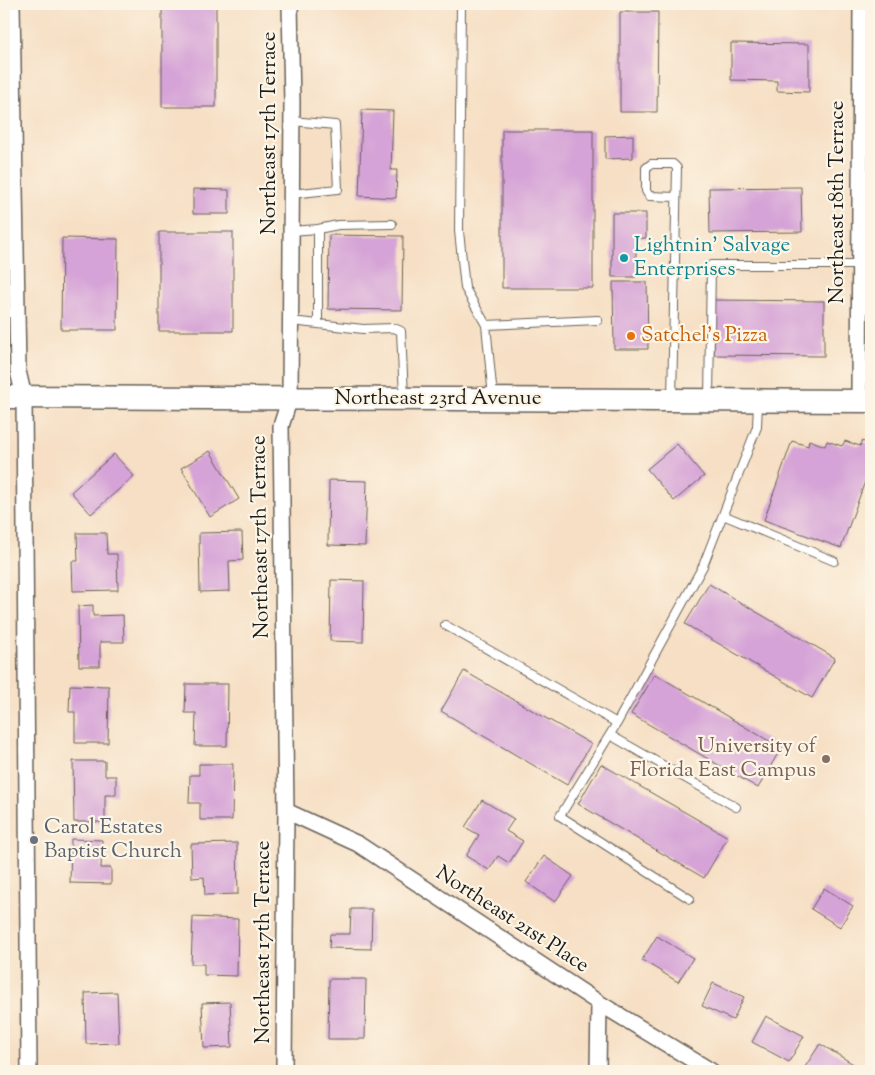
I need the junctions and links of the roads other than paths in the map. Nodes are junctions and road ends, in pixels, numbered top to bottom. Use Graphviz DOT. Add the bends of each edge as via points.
graph roads {
  1 [pos="12,4"];
  2 [pos="290,4"];
  3 [pos="461,4"];
  4 [pos="861,4"];
  5 [pos="866,76"];
  6 [pos="292,121"];
  7 [pos="291,194"];
  8 [pos="676,197"];
  9 [pos="392,224"];
  10 [pos="318,229"];
  11 [pos="291,231"];
  12 [pos="860,265"];
  13 [pos="10,313"];
  14 [pos="598,320"];
  15 [pos="291,322"];
  16 [pos="318,324"];
  17 [pos="486,325"];
  18 [pos="14,397"];
  19 [pos="290,398"];
  20 [pos="404,399"];
  21 [pos="493,399"];
  22 [pos="672,400"];
  23 [pos="709,400"];
  24 [pos="758,400"];
  25 [pos="865,401"];
  26 [pos="723,515"];
  27 [pos="834,561"];
  28 [pos="445,625"];
  29 [pos="617,723"];
  30 [pos="610,735"];
  31 [pos="736,808"];
  32 [pos="286,811"];
  33 [pos="690,900"];
  34 [pos="599,1003"];
  35 [pos="29,1071"];
  36 [pos="284,1071"];
  37 [pos="598,1071"];
  38 [pos="711,1071"];
  1 -- 13 [label="street"];
  2 -- 6 [label="street, Northeast 17th Terrace"];
  3 -- 17 [label="lane" via="459,231 465,288"];
  4 -- 5 [label="street, Northeast 18th Terrace"];
  5 -- 12 [label="street, Northeast 18th Terrace"];
  6 -- 7 [label="street, Northeast 17th Terrace"];
  6 -- 7 [label="lane" via="335,125 338,189"];
  7 -- 11 [label="street, Northeast 17th Terrace"];
  8 -- 8 [label="lane" via="677,168 673,164 651,164 646,168 649,196"];
  8 -- 22 [label="lane"];
  9 -- 10 [label="lane" via="338,225"];
  10 -- 11 [label="lane"];
  10 -- 16 [label="lane"];
  11 -- 15 [label="street, Northeast 17th Terrace"];
  12 -- 23 [label="lane" via="711,265"];
  12 -- 25 [label="street, Northeast 18th Terrace"];
  13 -- 18 [label="street" via="18,371"];
  14 -- 17 [label="lane"];
  15 -- 16 [label="lane"];
  15 -- 19 [label="street, Northeast 17th Terrace"];
  16 -- 20 [label="lane" via="401,331"];
  17 -- 21 [label="lane"];
  18 -- 19 [label="main road, Northeast 23rd Avenue"];
  18 -- 35 [label="street"];
  19 -- 20 [label="main road, Northeast 23rd Avenue"];
  19 -- 32 [label="street, Northeast 17th Terrace" via="281,426"];
  20 -- 21 [label="main road, Northeast 23rd Avenue"];
  21 -- 22 [label="main road, Northeast 23rd Avenue"];
  22 -- 23 [label="main road, Northeast 23rd Avenue"];
  23 -- 24 [label="main road, Northeast 23rd Avenue"];
  24 -- 25 [label="main road, Northeast 23rd Avenue"];
  24 -- 26 [label="lane" via="757,427"];
  26 -- 27 [label="lane"];
  26 -- 29 [label="lane" via="703,566"];
  28 -- 29 [label="lane"];
  29 -- 30 [label="lane"];
  30 -- 31 [label="lane"];
  30 -- 33 [label="lane" via="560,816"];
  32 -- 34 [label="street, Northeast 21st Place" via="358,844"];
  32 -- 36 [label="street, Northeast 17th Terrace"];
  34 -- 37 [label="street"];
  34 -- 38 [label="street, Northeast 21st Place"];
}
